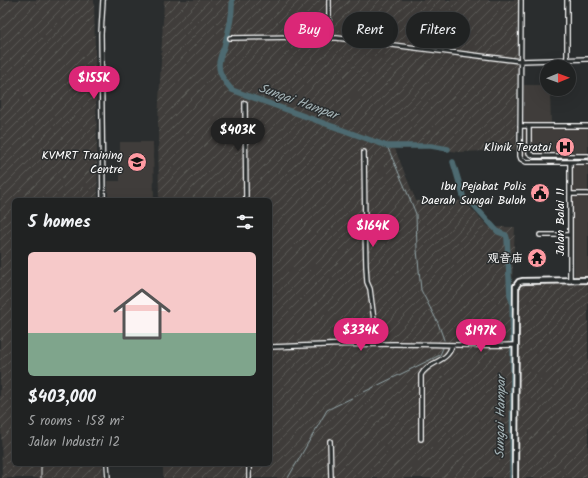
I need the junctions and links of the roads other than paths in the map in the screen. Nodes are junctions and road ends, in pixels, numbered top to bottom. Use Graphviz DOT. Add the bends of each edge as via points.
graph roads {
  1 [pos="103,0"];
  2 [pos="329,0"];
  3 [pos="521,0"];
  4 [pos="567,0"];
  5 [pos="329,12"];
  6 [pos="284,37"];
  7 [pos="230,38"];
  8 [pos="334,39"];
  9 [pos="588,59"];
  10 [pos="568,60"];
  11 [pos="520,61"];
  12 [pos="540,61"];
  13 [pos="246,103"];
  14 [pos="520,126"];
  15 [pos="529,126"];
  16 [pos="588,126"];
  17 [pos="364,152"];
  18 [pos="588,156"];
  19 [pos="570,162"];
  20 [pos="588,162"];
  21 [pos="570,194"];
  22 [pos="588,194"];
  23 [pos="103,198"];
  24 [pos="246,198"];
  25 [pos="540,235"];
  26 [pos="570,236"];
  27 [pos="588,280"];
  28 [pos="570,281"];
  29 [pos="375,344"];
  30 [pos="452,345"];
  31 [pos="514,345"];
  32 [pos="272,347"];
  33 [pos="421,439"];
  34 [pos="330,441"];
  35 [pos="108,466"];
  36 [pos="249,466"];
  37 [pos="108,478"];
  38 [pos="249,478"];
  39 [pos="330,478"];
  40 [pos="516,478"];
  1 -- 23 [label="street"];
  2 -- 5 [label="street"];
  3 -- 11 [label="street"];
  4 -- 10 [label="street"];
  6 -- 7 [label="street"];
  8 -- 11 [label="street"];
  9 -- 10 [label="street"];
  11 -- 12 [label="street"];
  11 -- 14 [label="street"];
  13 -- 24 [label="street"];
  14 -- 15 [label="street"];
  14 -- 19 [label="street" via="520,153 526,162"];
  15 -- 16 [label="street"];
  15 -- 18 [label="street" via="529,153 534,156"];
  17 -- 29 [label="street" via="367,282 374,320"];
  19 -- 20 [label="street"];
  19 -- 21 [label="street, Jalan Balai 11"];
  21 -- 22 [label="street"];
  21 -- 26 [label="street, Jalan Balai 11"];
  25 -- 26 [label="street"];
  26 -- 28 [label="street, Jalan Balai 11"];
  27 -- 28 [label="street"];
  28 -- 31 [label="street" via="518,283"];
  29 -- 30 [label="street"];
  29 -- 32 [label="street"];
  30 -- 31 [label="street"];
  30 -- 33 [label="street" via="446,356 421,375"];
  31 -- 40 [label="street"];
  34 -- 39 [label="street"];
  35 -- 37 [label="street"];
  36 -- 38 [label="street"];
}
